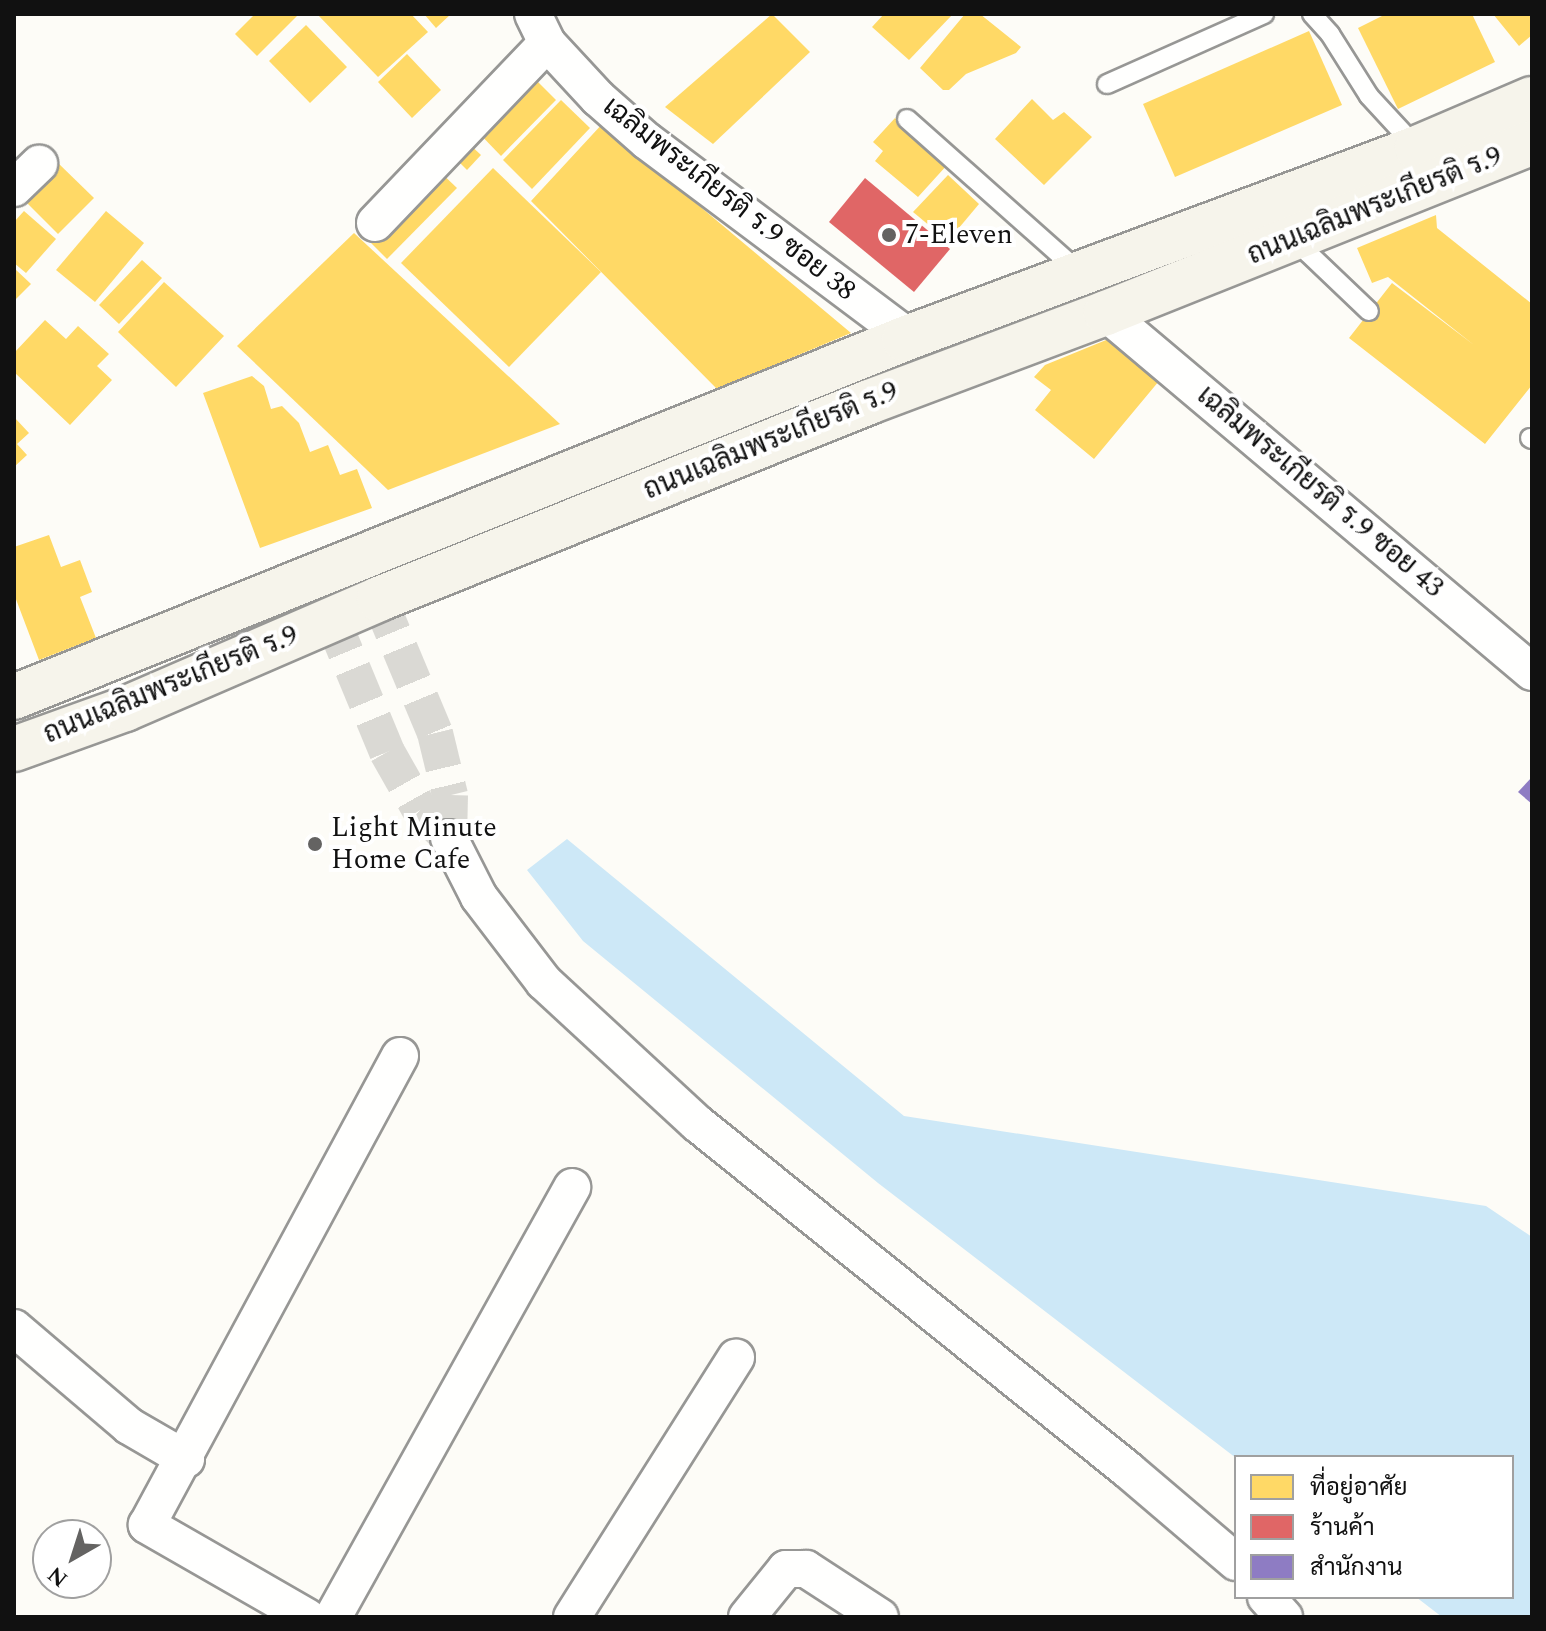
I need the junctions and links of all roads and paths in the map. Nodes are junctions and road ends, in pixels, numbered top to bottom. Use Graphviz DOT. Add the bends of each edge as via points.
graph roads {
  1 [pos="1264,14"];
  2 [pos="1312,14"];
  3 [pos="540,29"];
  4 [pos="1107,84"];
  5 [pos="1532,99"];
  6 [pos="907,119"];
  7 [pos="1532,143"];
  8 [pos="1417,148"];
  9 [pos="375,223"];
  10 [pos="1299,236"];
  11 [pos="1083,274"];
  12 [pos="1369,311"];
  13 [pos="1106,313"];
  14 [pos="904,339"];
  15 [pos="924,380"];
  16 [pos="1532,672"];
  17 [pos="14,697"];
  18 [pos="14,749"];
  19 [pos="449,838"];
  20 [pos="400,1056"];
  21 [pos="572,1187"];
  22 [pos="14,1328"];
  23 [pos="736,1358"];
  24 [pos="186,1459"];
  25 [pos="1234,1560"];
  26 [pos="1268,1599"];
  27 [pos="307,1617"];
  28 [pos="333,1617"];
  29 [pos="572,1617"];
  30 [pos="747,1617"];
  31 [pos="880,1617"];
  32 [pos="1284,1617"];
  1 -- 4 [label="lane"];
  2 -- 8 [label="lane" via="1369,96"];
  3 -- 9 [label="street"];
  3 -- 14 [label="street, เฉลิมพระเกียรติ ร.9 ซอย 38" via="598,98 647,141"];
  5 -- 8 [label="main road, ถนนเฉลิมพระเกียรติ ร.9"];
  6 -- 11 [label="lane"];
  7 -- 10 [label="main road, ถนนเฉลิมพระเกียรติ ร.9"];
  8 -- 11 [label="main road, ถนนเฉลิมพระเกียรติ ร.9"];
  10 -- 12 [label="lane" via="1308,253"];
  10 -- 13 [label="main road, ถนนเฉลิมพระเกียรติ ร.9"];
  11 -- 13 [label="main road"];
  11 -- 14 [label="main road, ถนนเฉลิมพระเกียรติ ร.9"];
  13 -- 15 [label="main road, ถนนเฉลิมพระเกียรติ ร.9"];
  13 -- 16 [label="street, เฉลิมพระเกียรติ ร.9 ซอย 43"];
  14 -- 15 [label="main road"];
  14 -- 17 [label="main road, ถนนเฉลิมพระเกียรติ ร.9"];
  15 -- 18 [label="main road, ถนนเฉลิมพระเกียรติ ร.9" via="379,599 125,709"];
  19 -- 25 [label="street" via="479,897 544,982 698,1124"];
  20 -- 24 [label="street"];
  21 -- 28 [label="street"];
  22 -- 24 [label="street" via="129,1426"];
  23 -- 29 [label="street"];
  24 -- 27 [label="street" via="147,1525"];
  26 -- 32 [label="street"];
  30 -- 31 [label="street" via="786,1569 806,1569"];
}
